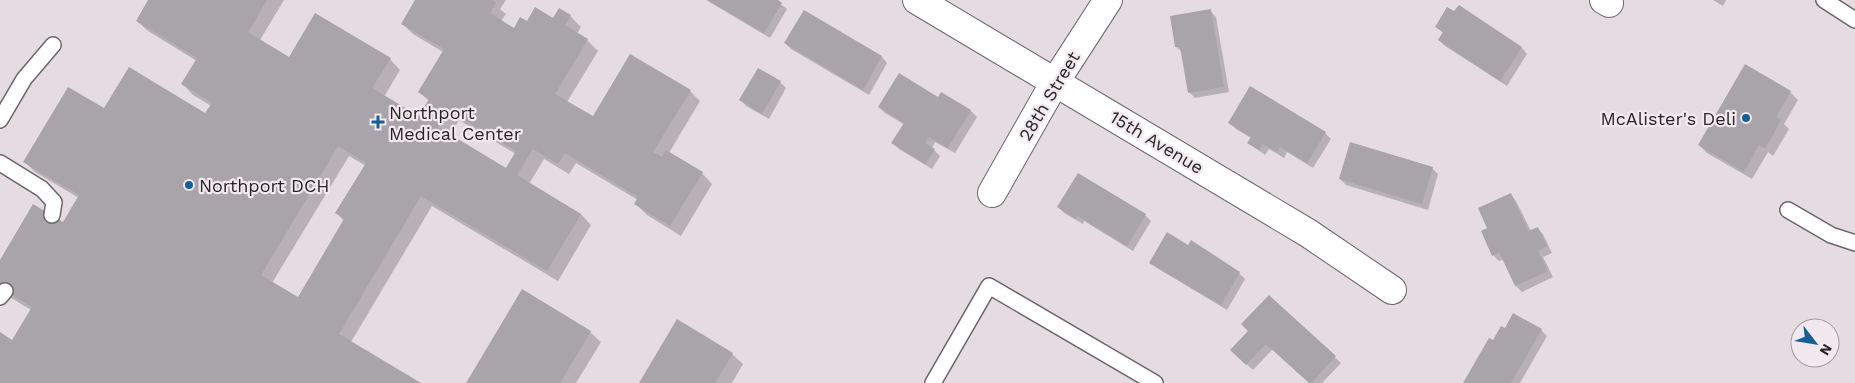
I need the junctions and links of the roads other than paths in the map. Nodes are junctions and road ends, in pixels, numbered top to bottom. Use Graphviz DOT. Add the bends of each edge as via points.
graph roads {
  1 [pos="918,0"];
  2 [pos="1108,0"];
  3 [pos="1824,0"];
  4 [pos="1855,20"];
  5 [pos="53,45"];
  6 [pos="1055,82"];
  7 [pos="0,120"];
  8 [pos="0,164"];
  9 [pos="992,193"];
  10 [pos="1788,210"];
  11 [pos="52,215"];
  12 [pos="1855,243"];
  13 [pos="1392,290"];
  14 [pos="933,383"];
  15 [pos="1155,383"];
  1 -- 6 [label="street, 15th Avenue"];
  2 -- 6 [label="street, 28th Street"];
  3 -- 4 [label="lane"];
  5 -- 7 [label="lane" via="24,79"];
  6 -- 9 [label="street, 28th Street"];
  6 -- 13 [label="street, 15th Avenue" via="1308,233"];
  8 -- 11 [label="lane" via="42,189 54,202"];
  10 -- 12 [label="lane" via="1831,235"];
  14 -- 15 [label="lane" via="989,286"];
}
